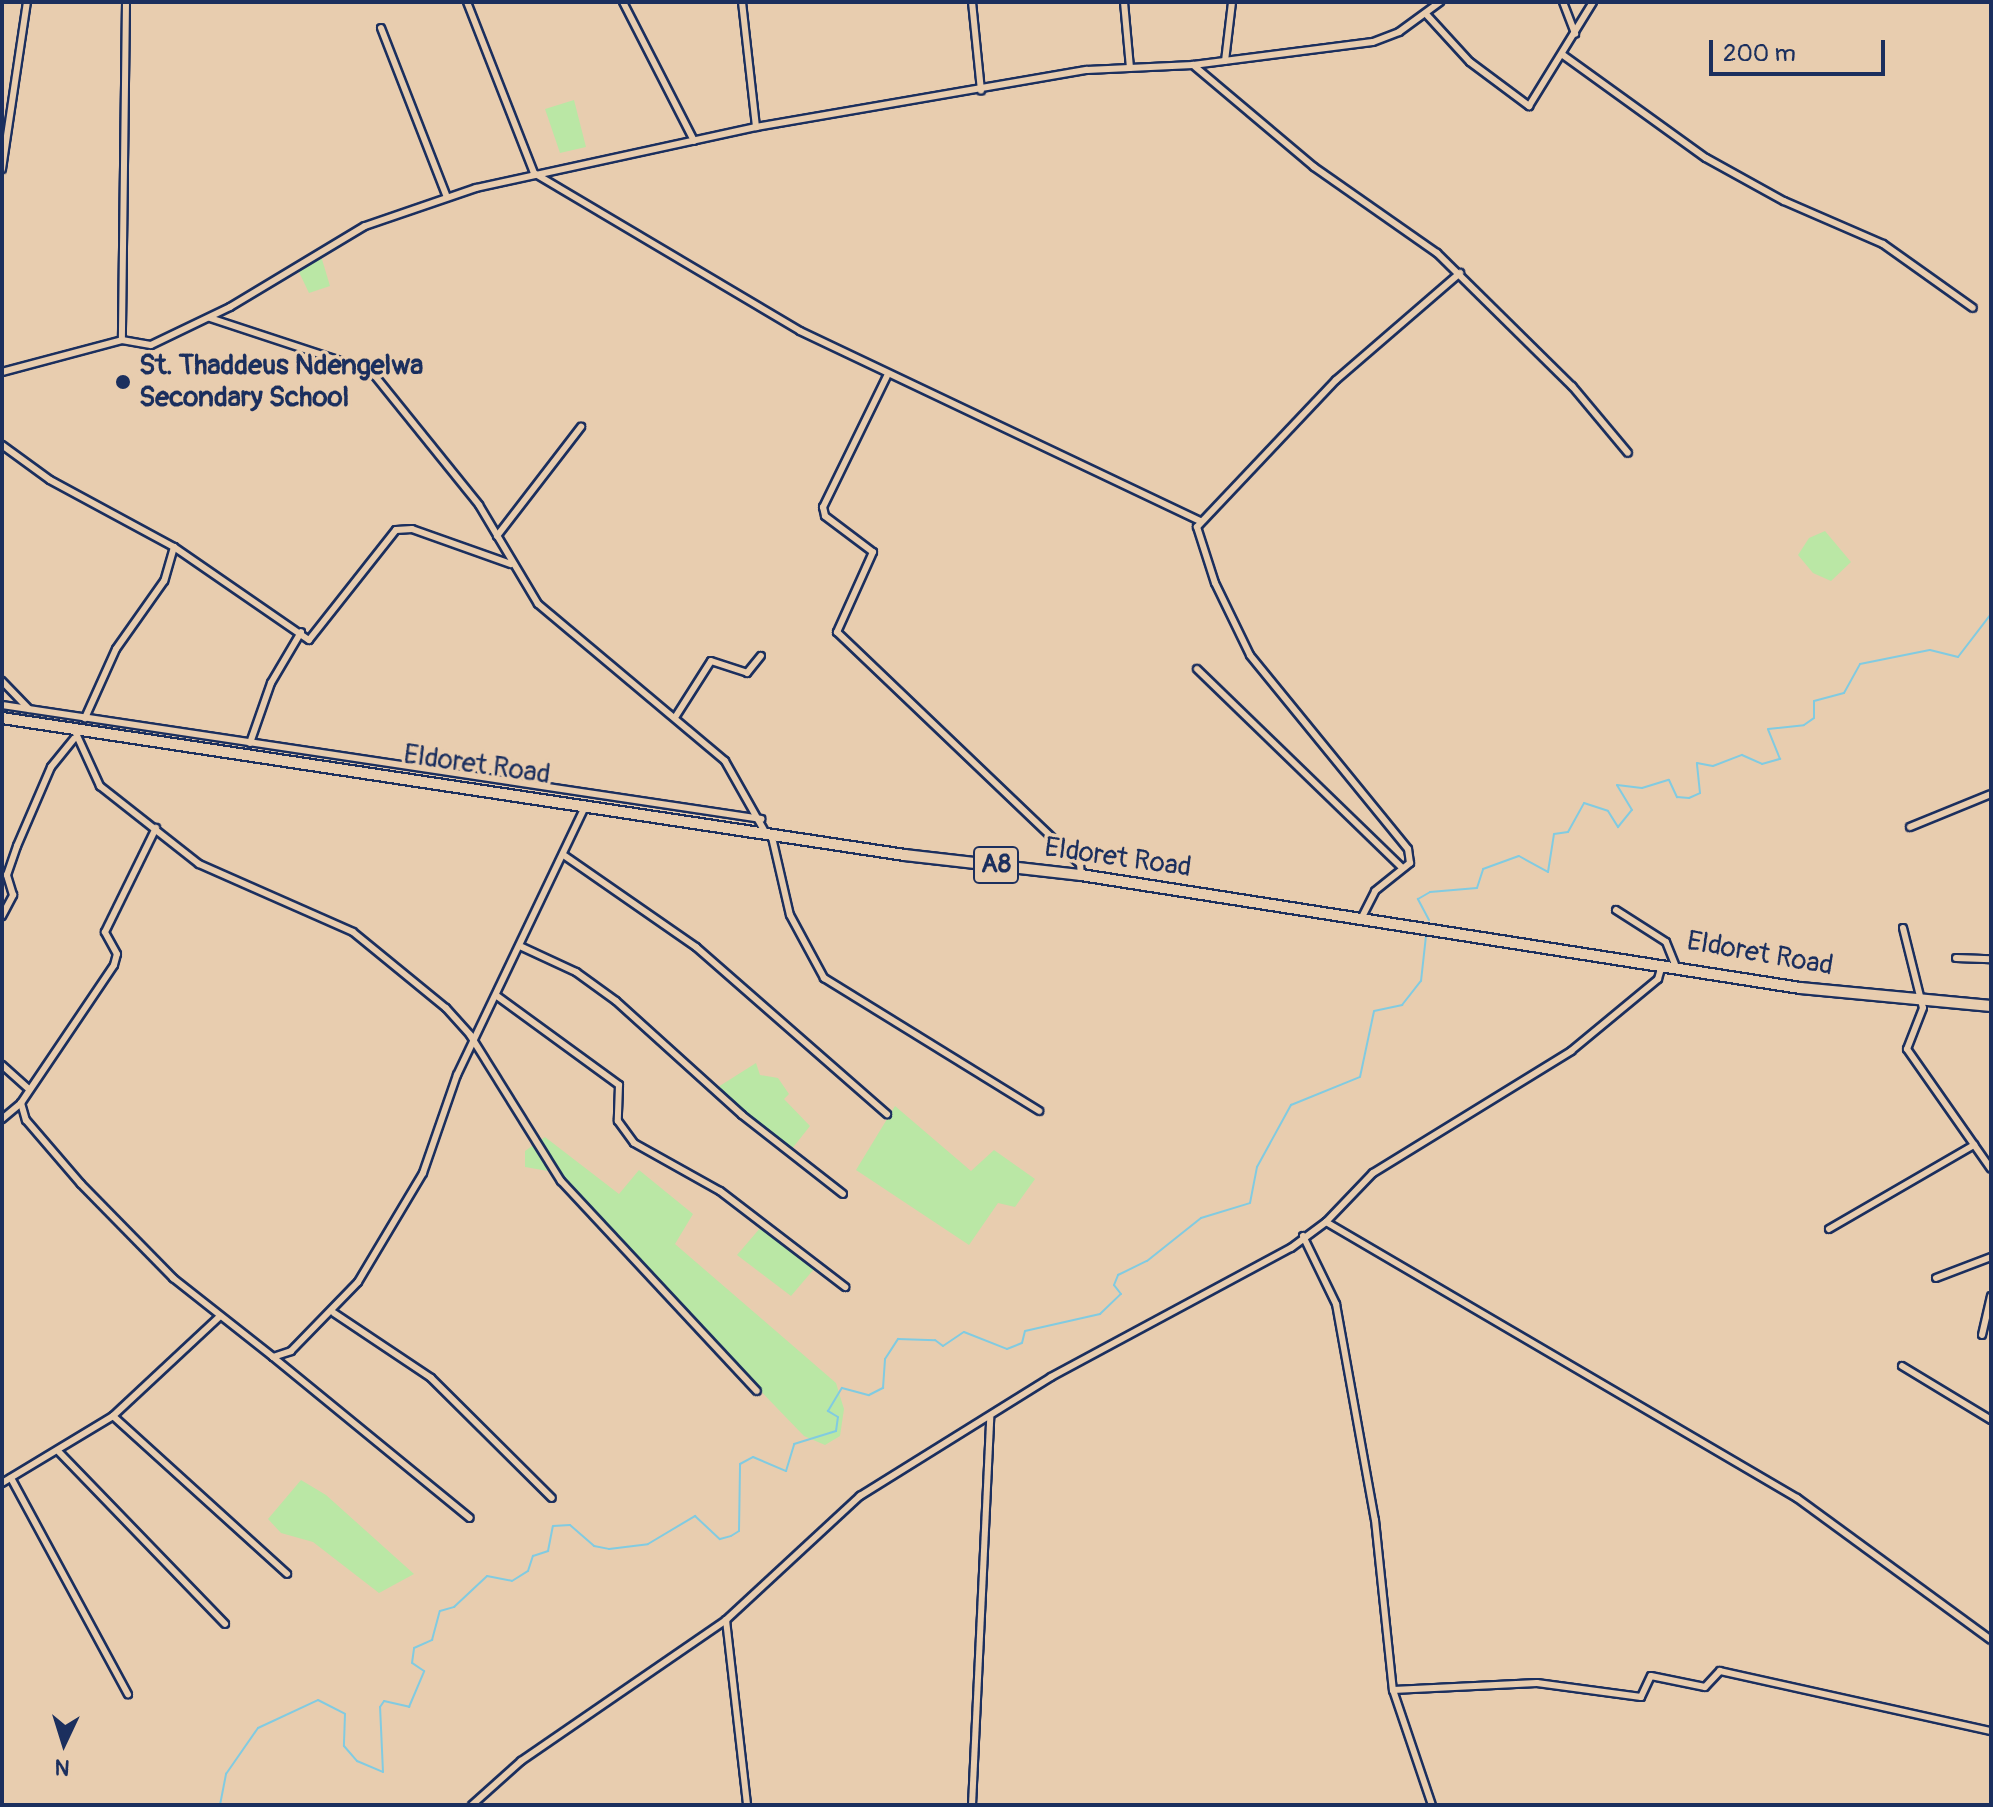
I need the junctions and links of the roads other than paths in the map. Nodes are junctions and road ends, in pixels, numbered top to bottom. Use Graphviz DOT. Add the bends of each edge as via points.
graph roads {
  1 [pos="27,2"];
  2 [pos="126,2"];
  3 [pos="467,2"];
  4 [pos="623,2"];
  5 [pos="742,2"];
  6 [pos="972,2"];
  7 [pos="1124,2"];
  8 [pos="1232,2"];
  9 [pos="1440,2"];
  10 [pos="1563,2"];
  11 [pos="1593,2"];
  12 [pos="1426,14"];
  13 [pos="381,28"];
  14 [pos="1575,34"];
  15 [pos="1563,55"];
  16 [pos="1225,61"];
  17 [pos="1193,65"];
  18 [pos="1130,68"];
  19 [pos="981,91"];
  20 [pos="756,127"];
  21 [pos="694,141"];
  22 [pos="2,169"];
  23 [pos="534,173"];
  24 [pos="447,197"];
  25 [pos="1460,273"];
  26 [pos="1973,308"];
  27 [pos="210,318"];
  28 [pos="122,340"];
  29 [pos="2,372"];
  30 [pos="887,376"];
  31 [pos="581,427"];
  32 [pos="2,445"];
  33 [pos="1628,453"];
  34 [pos="1201,521"];
  35 [pos="497,536"];
  36 [pos="174,547"];
  37 [pos="511,564"];
  38 [pos="301,632"];
  39 [pos="761,656"];
  40 [pos="1197,669"];
  41 [pos="2,681"];
  42 [pos="2,705"];
  43 [pos="29,709"];
  44 [pos="676,716"];
  45 [pos="85,717"];
  46 [pos="2,718"];
  47 [pos="77,733"];
  48 [pos="250,743"];
  49 [pos="1991,794"];
  50 [pos="586,805"];
  51 [pos="761,819"];
  52 [pos="1910,827"];
  53 [pos="156,828"];
  54 [pos="768,832"];
  55 [pos="565,856"];
  56 [pos="1402,868"];
  57 [pos="1081,875"];
  58 [pos="1616,910"];
  59 [pos="2,916"];
  60 [pos="1361,919"];
  61 [pos="1903,928"];
  62 [pos="522,947"];
  63 [pos="1956,958"];
  64 [pos="1991,959"];
  65 [pos="1663,963"];
  66 [pos="1675,964"];
  67 [pos="497,996"];
  68 [pos="1922,1001"];
  69 [pos="1991,1006"];
  70 [pos="473,1041"];
  71 [pos="2,1065"];
  72 [pos="29,1089"];
  73 [pos="21,1103"];
  74 [pos="1039,1111"];
  75 [pos="887,1114"];
  76 [pos="2,1119"];
  77 [pos="1974,1145"];
  78 [pos="1991,1169"];
  79 [pos="843,1194"];
  80 [pos="1326,1222"];
  81 [pos="1829,1229"];
  82 [pos="1303,1236"];
  83 [pos="1991,1257"];
  84 [pos="1936,1278"];
  85 [pos="845,1287"];
  86 [pos="1991,1296"];
  87 [pos="334,1313"];
  88 [pos="219,1317"];
  89 [pos="1982,1335"];
  90 [pos="273,1357"];
  91 [pos="1902,1366"];
  92 [pos="757,1391"];
  93 [pos="113,1416"];
  94 [pos="990,1417"];
  95 [pos="1991,1420"];
  96 [pos="59,1452"];
  97 [pos="11,1478"];
  98 [pos="2,1483"];
  99 [pos="552,1498"];
  100 [pos="470,1518"];
  101 [pos="287,1574"];
  102 [pos="726,1620"];
  103 [pos="225,1624"];
  104 [pos="1991,1640"];
  105 [pos="1393,1690"];
  106 [pos="128,1694"];
  107 [pos="1991,1731"];
  108 [pos="472,1805"];
  109 [pos="747,1805"];
  110 [pos="972,1805"];
  111 [pos="1432,1805"];
  1 -- 22 [label="street"];
  2 -- 28 [label="street"];
  3 -- 23 [label="street"];
  4 -- 21 [label="street"];
  5 -- 20 [label="street"];
  6 -- 19 [label="street"];
  7 -- 18 [label="street"];
  8 -- 16 [label="street"];
  9 -- 12 [label="street"];
  10 -- 14 [label="street"];
  11 -- 14 [label="street"];
  12 -- 15 [label="street" via="1470,62 1529,106"];
  12 -- 16 [label="street" via="1373,42"];
  13 -- 24 [label="street"];
  14 -- 15 [label="street"];
  15 -- 26 [label="street" via="1706,158 1883,244"];
  16 -- 17 [label="street"];
  17 -- 18 [label="street"];
  17 -- 25 [label="street" via="1314,167 1414,232"];
  18 -- 19 [label="street"];
  19 -- 20 [label="street"];
  20 -- 21 [label="street"];
  21 -- 23 [label="street"];
  23 -- 24 [label="street"];
  23 -- 30 [label="street"];
  24 -- 27 [label="street" via="365,226"];
  25 -- 33 [label="street"];
  25 -- 34 [label="street" via="1336,380"];
  27 -- 28 [label="street" via="160,344"];
  27 -- 35 [label="street" via="371,371"];
  28 -- 29 [label="street"];
  30 -- 34 [label="street"];
  30 -- 57 [label="street" via="823,507 825,516 873,552 835,628 1080,864"];
  31 -- 35 [label="street"];
  32 -- 36 [label="street" via="50,480"];
  34 -- 56 [label="street" via="1196,530 1242,643 1408,849 1411,860"];
  35 -- 37 [label="street"];
  36 -- 38 [label="street"];
  36 -- 45 [label="street" via="164,581 116,649"];
  37 -- 38 [label="street" via="412,529 396,530 317,636 306,640"];
  37 -- 44 [label="street" via="548,614 629,685"];
  38 -- 48 [label="street" via="271,683"];
  39 -- 44 [label="street" via="747,673 711,661"];
  40 -- 56 [label="street"];
  41 -- 43 [label="street"];
  42 -- 43 [label="street"];
  43 -- 45 [label="street"];
  44 -- 51 [label="street" via="733,772"];
  45 -- 47 [label="street"];
  45 -- 48 [label="street"];
  46 -- 47 [label="highway, Eldoret Road / A8"];
  47 -- 50 [label="highway, Eldoret Road / A8"];
  47 -- 53 [label="street" via="100,786"];
  47 -- 59 [label="street" via="51,767 21,836 7,875 13,895"];
  48 -- 51 [label="street"];
  49 -- 52 [label="street"];
  50 -- 54 [label="highway, Eldoret Road / A8"];
  50 -- 55 [label="street"];
  51 -- 54 [label="street"];
  53 -- 70 [label="street" via="216,875 368,941 446,1008"];
  53 -- 72 [label="street" via="105,932 117,960"];
  54 -- 57 [label="highway, Eldoret Road / A8"];
  54 -- 74 [label="street" via="790,915 824,978"];
  55 -- 62 [label="street"];
  55 -- 75 [label="street" via="696,947"];
  56 -- 60 [label="street" via="1375,891"];
  57 -- 60 [label="highway, Eldoret Road / A8"];
  58 -- 66 [label="street" via="1666,942"];
  60 -- 65 [label="highway, Eldoret Road / A8"];
  61 -- 68 [label="street"];
  62 -- 67 [label="street"];
  62 -- 79 [label="street" via="576,972 616,1001 742,1115"];
  63 -- 64 [label="street"];
  65 -- 66 [label="highway, Eldoret Road / A8"];
  65 -- 80 [label="street" via="1658,979 1571,1051 1373,1173"];
  66 -- 68 [label="highway, Eldoret Road / A8" via="1800,988"];
  67 -- 70 [label="street"];
  67 -- 85 [label="street" via="619,1085 618,1121 634,1143 720,1191"];
  68 -- 69 [label="highway, Eldoret Road / A8"];
  68 -- 77 [label="street" via="1921,1027 1907,1049"];
  70 -- 87 [label="street" via="423,1173 373,1261"];
  70 -- 92 [label="street" via="561,1181"];
  71 -- 72 [label="street"];
  72 -- 73 [label="street"];
  73 -- 76 [label="street"];
  73 -- 88 [label="street" via="26,1120 102,1208"];
  77 -- 78 [label="street"];
  77 -- 81 [label="street"];
  80 -- 82 [label="street"];
  80 -- 104 [label="street" via="1797,1498"];
  82 -- 94 [label="street"];
  82 -- 105 [label="street" via="1336,1304 1375,1520"];
  83 -- 84 [label="street"];
  86 -- 89 [label="street"];
  87 -- 90 [label="street" via="304,1342"];
  87 -- 99 [label="street" via="431,1378"];
  88 -- 90 [label="street"];
  88 -- 93 [label="street"];
  90 -- 100 [label="street"];
  91 -- 95 [label="street"];
  93 -- 96 [label="street"];
  93 -- 101 [label="street"];
  94 -- 102 [label="street" via="860,1496"];
  94 -- 110 [label="street"];
  96 -- 97 [label="street"];
  96 -- 103 [label="street"];
  97 -- 98 [label="street"];
  97 -- 106 [label="street"];
  102 -- 108 [label="street" via="521,1761"];
  102 -- 109 [label="street"];
  105 -- 107 [label="street" via="1537,1683 1641,1697 1651,1676 1705,1687 1720,1671"];
  105 -- 111 [label="street"];
}
